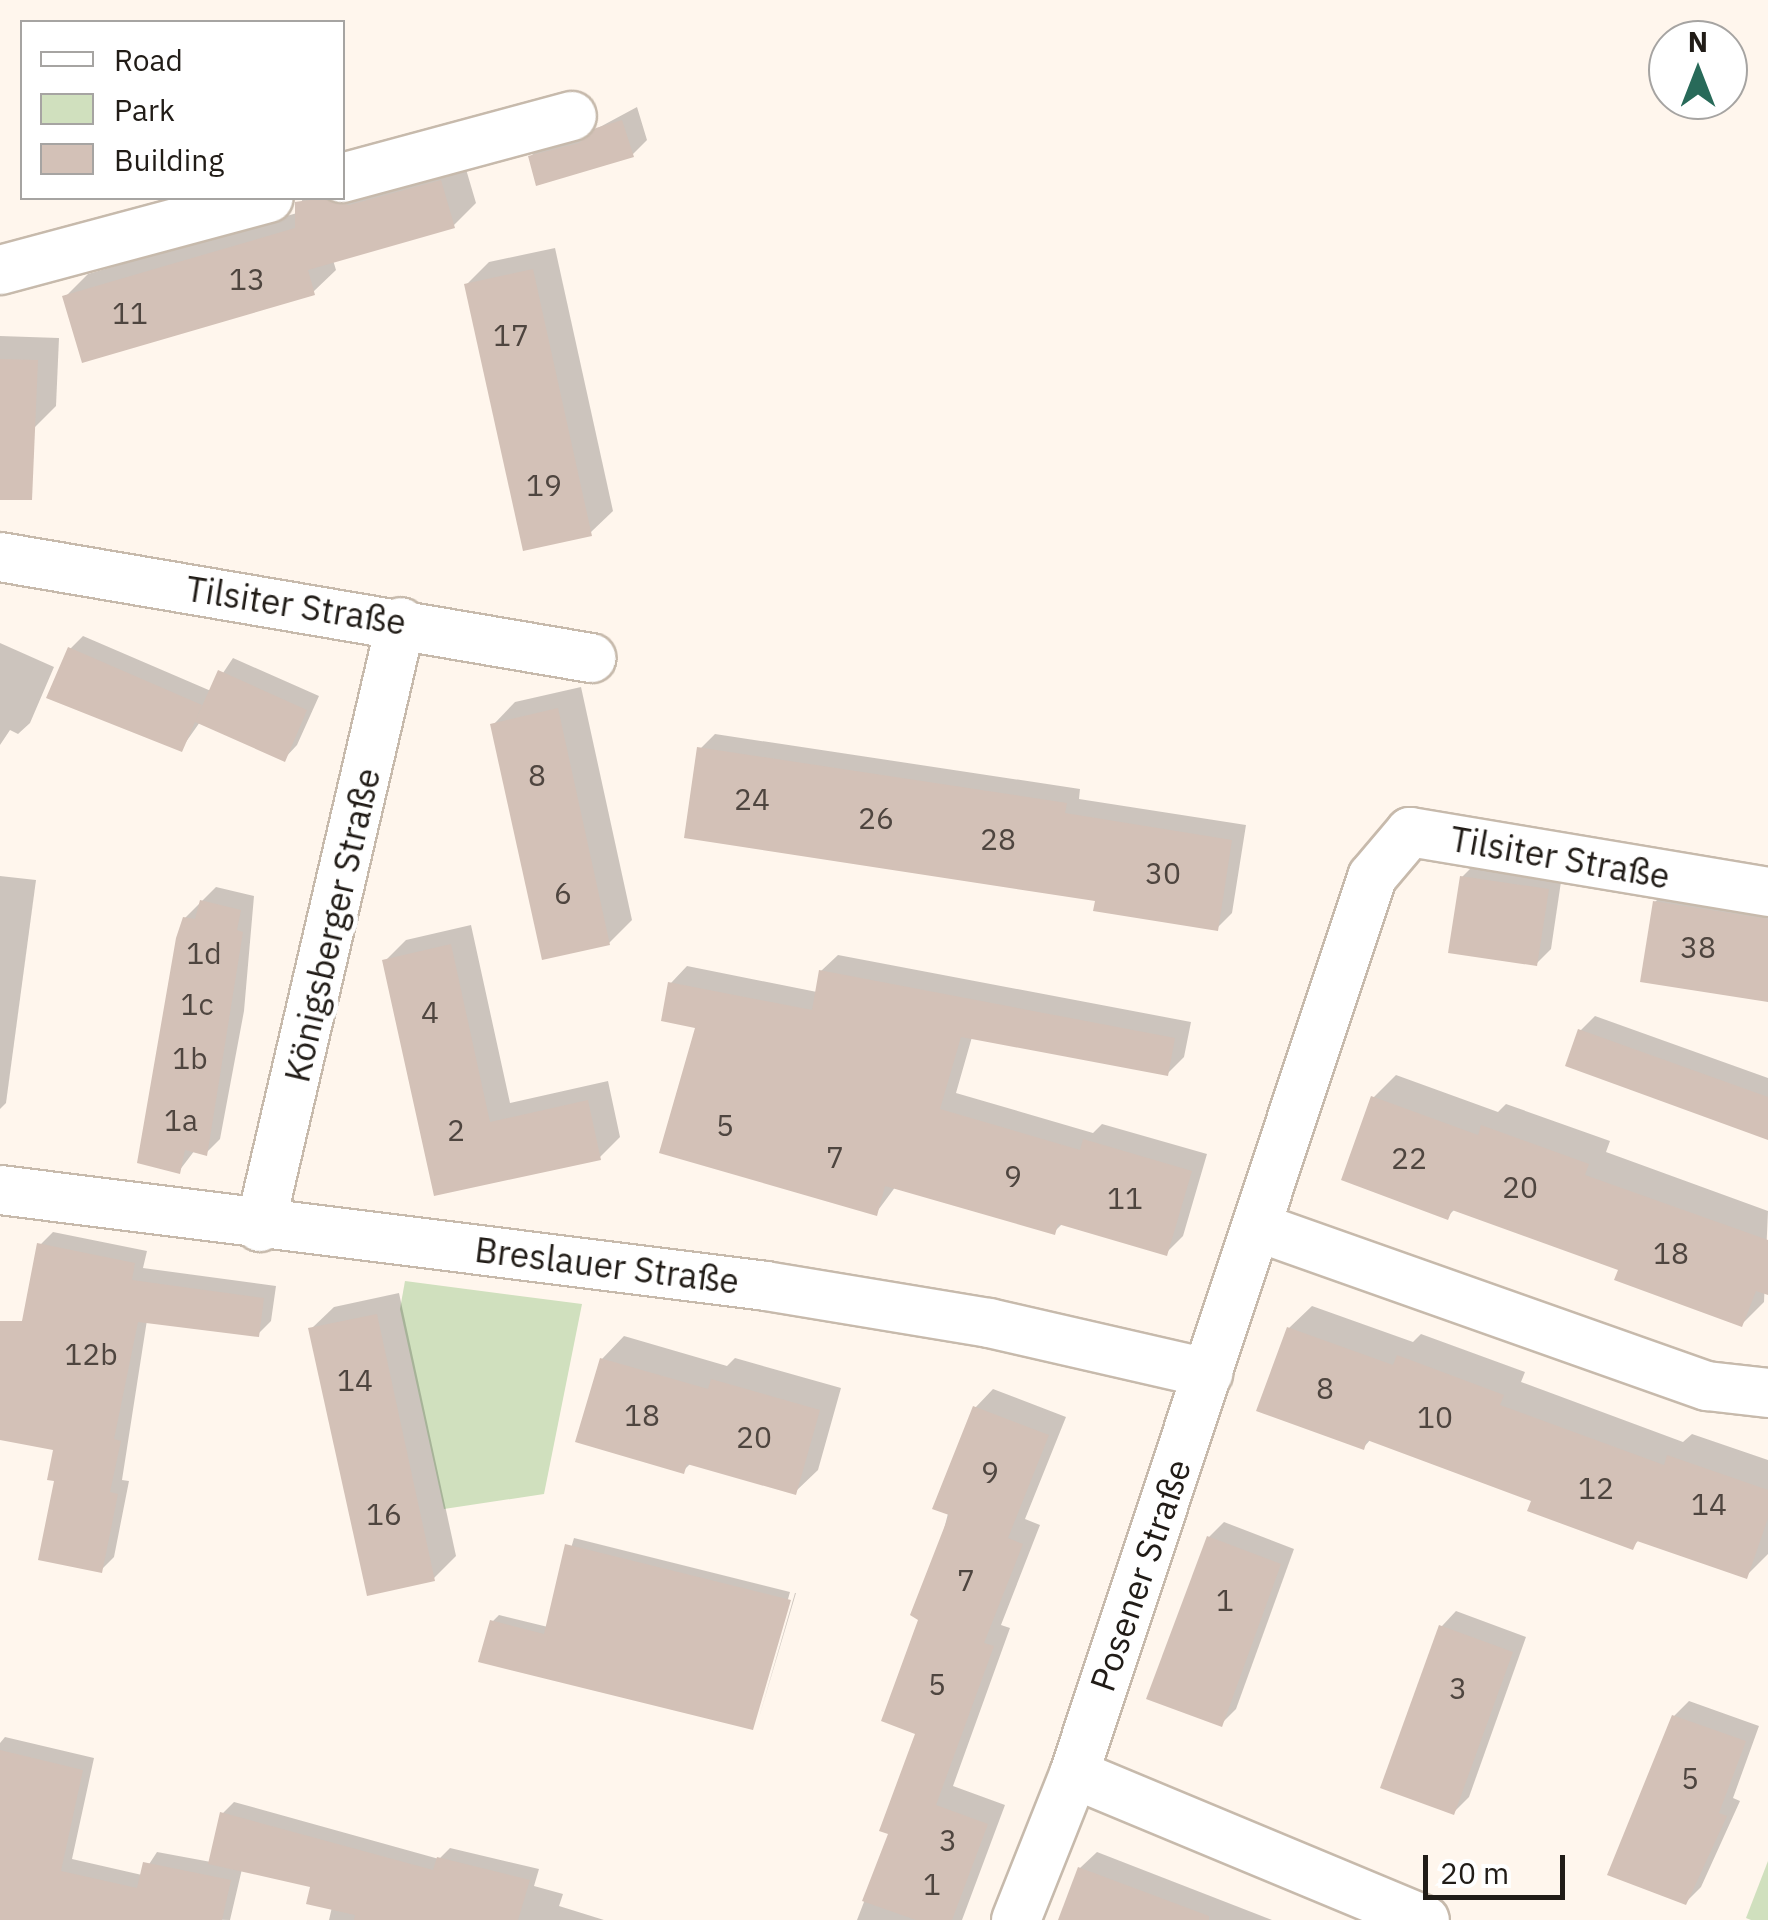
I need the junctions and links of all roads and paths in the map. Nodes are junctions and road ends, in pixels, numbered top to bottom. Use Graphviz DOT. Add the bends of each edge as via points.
graph roads {
  1 [pos="572,116"];
  2 [pos="345,177"];
  3 [pos="261,200"];
  4 [pos="0,270"];
  5 [pos="0,558"];
  6 [pos="401,622"];
  7 [pos="591,658"];
  8 [pos="1372,877"];
  9 [pos="1768,892"];
  10 [pos="0,1190"];
  11 [pos="260,1227"];
  12 [pos="1260,1228"];
  13 [pos="1208,1373"];
  14 [pos="1768,1394"];
  15 [pos="1074,1774"];
  16 [pos="1016,1920"];
  17 [pos="1425,1920"];
  1 -- 2 [label="street"];
  3 -- 4 [label="street"];
  5 -- 6 [label="street, Tilsiter Straße"];
  6 -- 7 [label="street, Tilsiter Straße"];
  6 -- 11 [label="street, Königsberger Straße"];
  8 -- 9 [label="street, Tilsiter Straße" via="1410,832"];
  8 -- 12 [label="street, Posener Straße"];
  10 -- 11 [label="street, Breslauer Straße"];
  11 -- 13 [label="street, Breslauer Straße" via="527,1253 766,1286 989,1323"];
  12 -- 13 [label="street, Posener Straße"];
  12 -- 14 [label="street" via="1707,1386"];
  13 -- 15 [label="street, Posener Straße"];
  15 -- 16 [label="street, Posener Straße"];
  15 -- 17 [label="street"];
}
